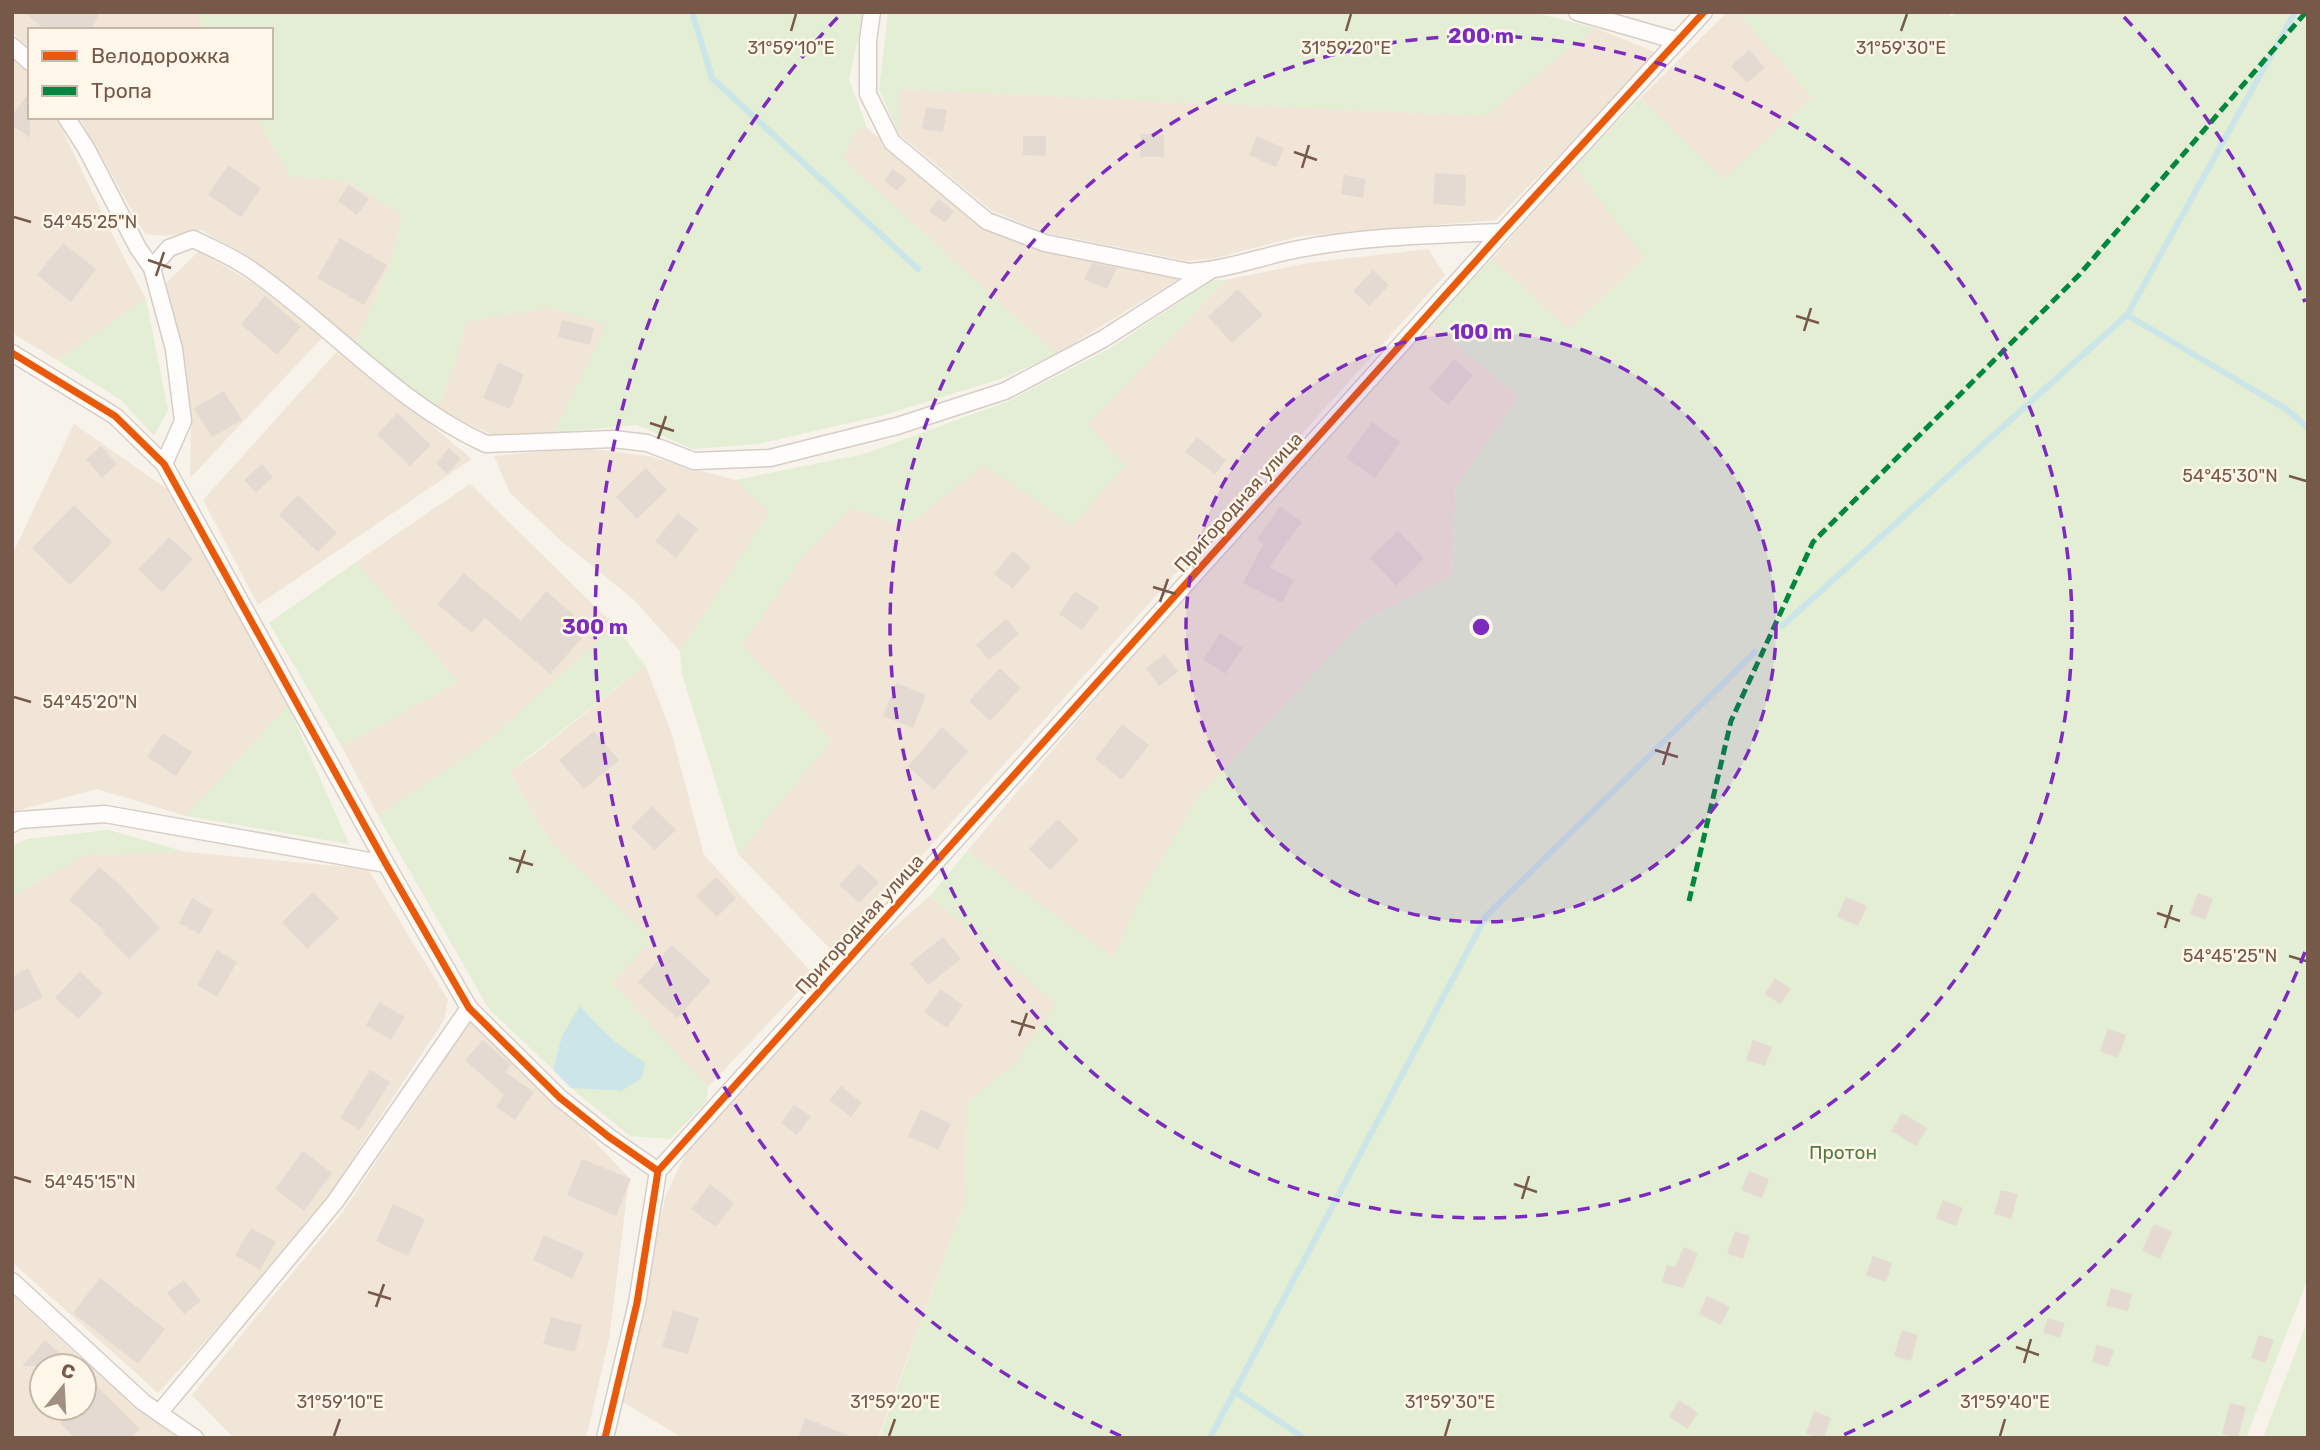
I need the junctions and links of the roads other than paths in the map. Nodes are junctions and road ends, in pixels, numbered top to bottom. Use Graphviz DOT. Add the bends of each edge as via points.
graph roads {
  1 [pos="872,12"];
  2 [pos="1577,12"];
  3 [pos="1704,12"];
  4 [pos="1678,41"];
  5 [pos="12,46"];
  6 [pos="28,60"];
  7 [pos="67,119"];
  8 [pos="1502,232"];
  9 [pos="152,268"];
  10 [pos="1211,270"];
  11 [pos="12,353"];
  12 [pos="164,464"];
  13 [pos="12,824"];
  14 [pos="386,864"];
  15 [pos="468,1008"];
  16 [pos="658,1171"];
  17 [pos="12,1281"];
  18 [pos="160,1412"];
  19 [pos="195,1438"];
  20 [pos="605,1438"];
  1 -- 10 [label="street" via="867,40 868,94 892,142 987,221 1045,243 1189,271"];
  2 -- 4 [label="street"];
  3 -- 4 [label="street, Пригородная улица"];
  4 -- 8 [label="street, Пригородная улица"];
  5 -- 6 [label="street"];
  7 -- 9 [label="street"];
  8 -- 10 [label="street" via="1300,249"];
  8 -- 16 [label="street, Пригородная улица"];
  9 -- 10 [label="street" via="169,248 193,239 249,268 424,407 486,444 614,439 647,443 694,461 770,458 897,426 1005,391 1103,339"];
  9 -- 12 [label="street" via="174,349 183,421"];
  11 -- 12 [label="street" via="115,416"];
  12 -- 14 [label="street"];
  13 -- 14 [label="street" via="105,814"];
  14 -- 15 [label="street"];
  15 -- 16 [label="street" via="560,1098"];
  15 -- 18 [label="street" via="335,1202"];
  16 -- 20 [label="street" via="637,1303"];
  17 -- 18 [label="street" via="143,1402"];
  18 -- 19 [label="street"];
}
